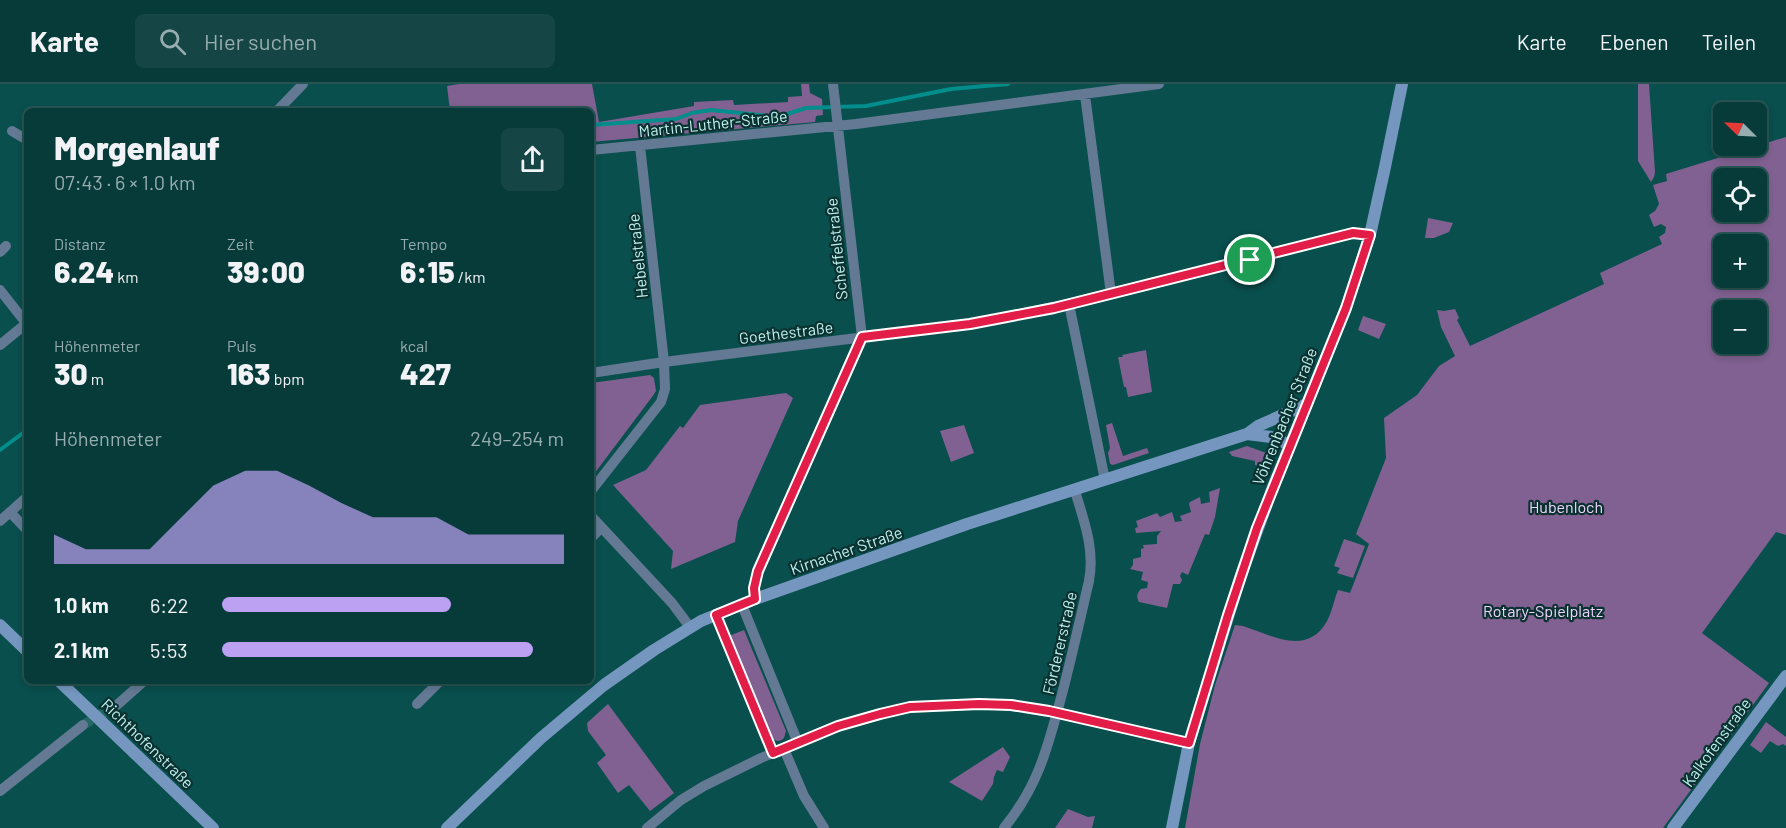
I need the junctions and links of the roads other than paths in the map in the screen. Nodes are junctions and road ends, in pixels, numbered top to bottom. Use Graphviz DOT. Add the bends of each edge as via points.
graph roads {
  1 [pos="303,84"];
  2 [pos="1159,84"];
  3 [pos="1402,84"];
  4 [pos="833,90"];
  5 [pos="1085,95"];
  6 [pos="280,108"];
  7 [pos="837,120"];
  8 [pos="12,131"];
  9 [pos="24,138"];
  10 [pos="640,146"];
  11 [pos="594,150"];
  12 [pos="1370,235"];
  13 [pos="0,290"];
  14 [pos="1111,294"];
  15 [pos="1070,304"];
  16 [pos="24,319"];
  17 [pos="24,325"];
  18 [pos="862,337"];
  19 [pos="0,345"];
  20 [pos="663,362"];
  21 [pos="594,374"];
  22 [pos="1307,404"];
  23 [pos="1247,434"];
  24 [pos="1290,445"];
  25 [pos="1105,480"];
  26 [pos="594,487"];
  27 [pos="1075,490"];
  28 [pos="24,500"];
  29 [pos="10,512"];
  30 [pos="594,519"];
  31 [pos="0,521"];
  32 [pos="24,527"];
  33 [pos="602,528"];
  34 [pos="594,535"];
  35 [pos="755,599"];
  36 [pos="742,605"];
  37 [pos="716,615"];
  38 [pos="0,625"];
  39 [pos="690,627"];
  40 [pos="24,648"];
  41 [pos="1786,676"];
  42 [pos="62,684"];
  43 [pos="141,684"];
  44 [pos="437,684"];
  45 [pos="417,704"];
  46 [pos="117,705"];
  47 [pos="1057,712"];
  48 [pos="83,725"];
  49 [pos="798,742"];
  50 [pos="1189,743"];
  51 [pos="784,749"];
  52 [pos="773,753"];
  53 [pos="0,791"];
  54 [pos="213,828"];
  55 [pos="447,828"];
  56 [pos="647,828"];
  57 [pos="824,828"];
  58 [pos="1004,828"];
  59 [pos="1172,828"];
  60 [pos="1673,828"];
  1 -- 6 [label="street"];
  2 -- 5 [label="street, Martin-Luther-Straße"];
  3 -- 12 [label="main road, Vöhrenbacher Straße"];
  4 -- 7 [label="street, Scheffelstraße"];
  5 -- 7 [label="street, Martin-Luther-Straße"];
  5 -- 14 [label="street"];
  7 -- 10 [label="street, Martin-Luther-Straße"];
  7 -- 18 [label="street, Scheffelstraße"];
  8 -- 9 [label="street"];
  10 -- 11 [label="street, Martin-Luther-Straße"];
  10 -- 20 [label="street, Hebelstraße"];
  12 -- 14 [label="street, Goethestraße" via="1353,233"];
  12 -- 22 [label="main road, Vöhrenbacher Straße" via="1346,308"];
  13 -- 16 [label="street"];
  14 -- 15 [label="street, Goethestraße"];
  15 -- 18 [label="street, Goethestraße" via="970,324"];
  15 -- 25 [label="street"];
  17 -- 19 [label="street"];
  18 -- 20 [label="street, Goethestraße"];
  18 -- 35 [label="street" via="758,571"];
  20 -- 21 [label="street, Goethestraße"];
  20 -- 26 [label="street, Hebelstraße" via="665,389 661,402"];
  22 -- 23 [label="main road, Kirnacher Straße"];
  22 -- 24 [label="main road, Vöhrenbacher Straße"];
  23 -- 24 [label="main road, Kirnacher Straße" via="1271,437"];
  23 -- 25 [label="main road, Kirnacher Straße"];
  24 -- 50 [label="main road, Vöhrenbacher Straße" via="1241,575"];
  25 -- 27 [label="main road, Kirnacher Straße"];
  27 -- 35 [label="main road, Kirnacher Straße"];
  27 -- 47 [label="street, Fördererstraße" via="1092,566"];
  28 -- 29 [label="street"];
  29 -- 31 [label="street"];
  29 -- 32 [label="street"];
  30 -- 33 [label="street"];
  33 -- 34 [label="street"];
  33 -- 39 [label="street"];
  35 -- 36 [label="main road, Kirnacher Straße"];
  36 -- 37 [label="main road, Kirnacher Straße"];
  36 -- 49 [label="street"];
  37 -- 39 [label="main road, Kirnacher Straße"];
  37 -- 52 [label="street"];
  38 -- 40 [label="main road"];
  39 -- 55 [label="main road, Kirnacher Straße" via="604,685 541,738"];
  41 -- 60 [label="main road, Kalkofenstraße"];
  42 -- 54 [label="main road, Richthofenstraße"];
  43 -- 46 [label="street"];
  44 -- 45 [label="street"];
  47 -- 49 [label="street" via="1011,705 910,707 838,726"];
  47 -- 50 [label="street"];
  47 -- 58 [label="street, Fördererstraße" via="1038,774"];
  48 -- 53 [label="street"];
  49 -- 51 [label="street"];
  50 -- 59 [label="main road, Vöhrenbacher Straße"];
  51 -- 52 [label="street"];
  51 -- 57 [label="street" via="804,796"];
  52 -- 56 [label="street" via="704,786"];
}
